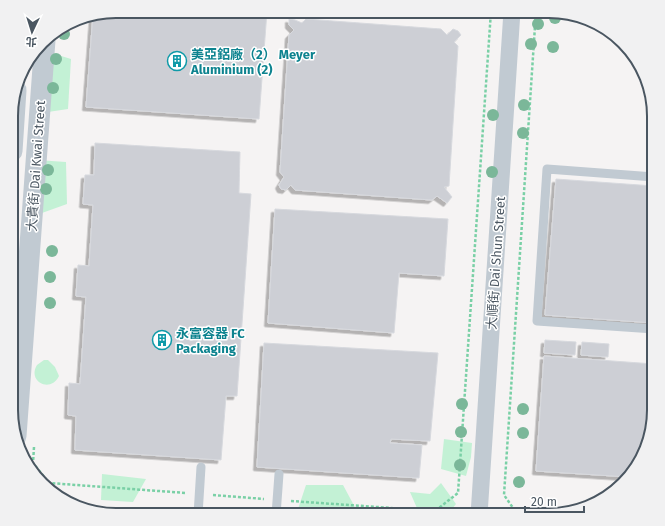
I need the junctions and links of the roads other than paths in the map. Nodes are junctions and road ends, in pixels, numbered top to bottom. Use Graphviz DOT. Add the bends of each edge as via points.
graph roads {
  1 [pos="512,18"];
  2 [pos="43,52"];
  3 [pos="647,176"];
  4 [pos="647,329"];
  5 [pos="25,438"];
  6 [pos="201,467"];
  7 [pos="279,474"];
  8 [pos="198,508"];
  9 [pos="277,508"];
  10 [pos="479,508"];
  1 -- 10 [label="street, 大順街 Dai Shun Street"];
  2 -- 5 [label="street, 大貴街 Dai Kwai Street"];
  3 -- 4 [label="lane" via="547,169 537,321"];
  6 -- 8 [label="lane"];
  7 -- 9 [label="lane"];
}
